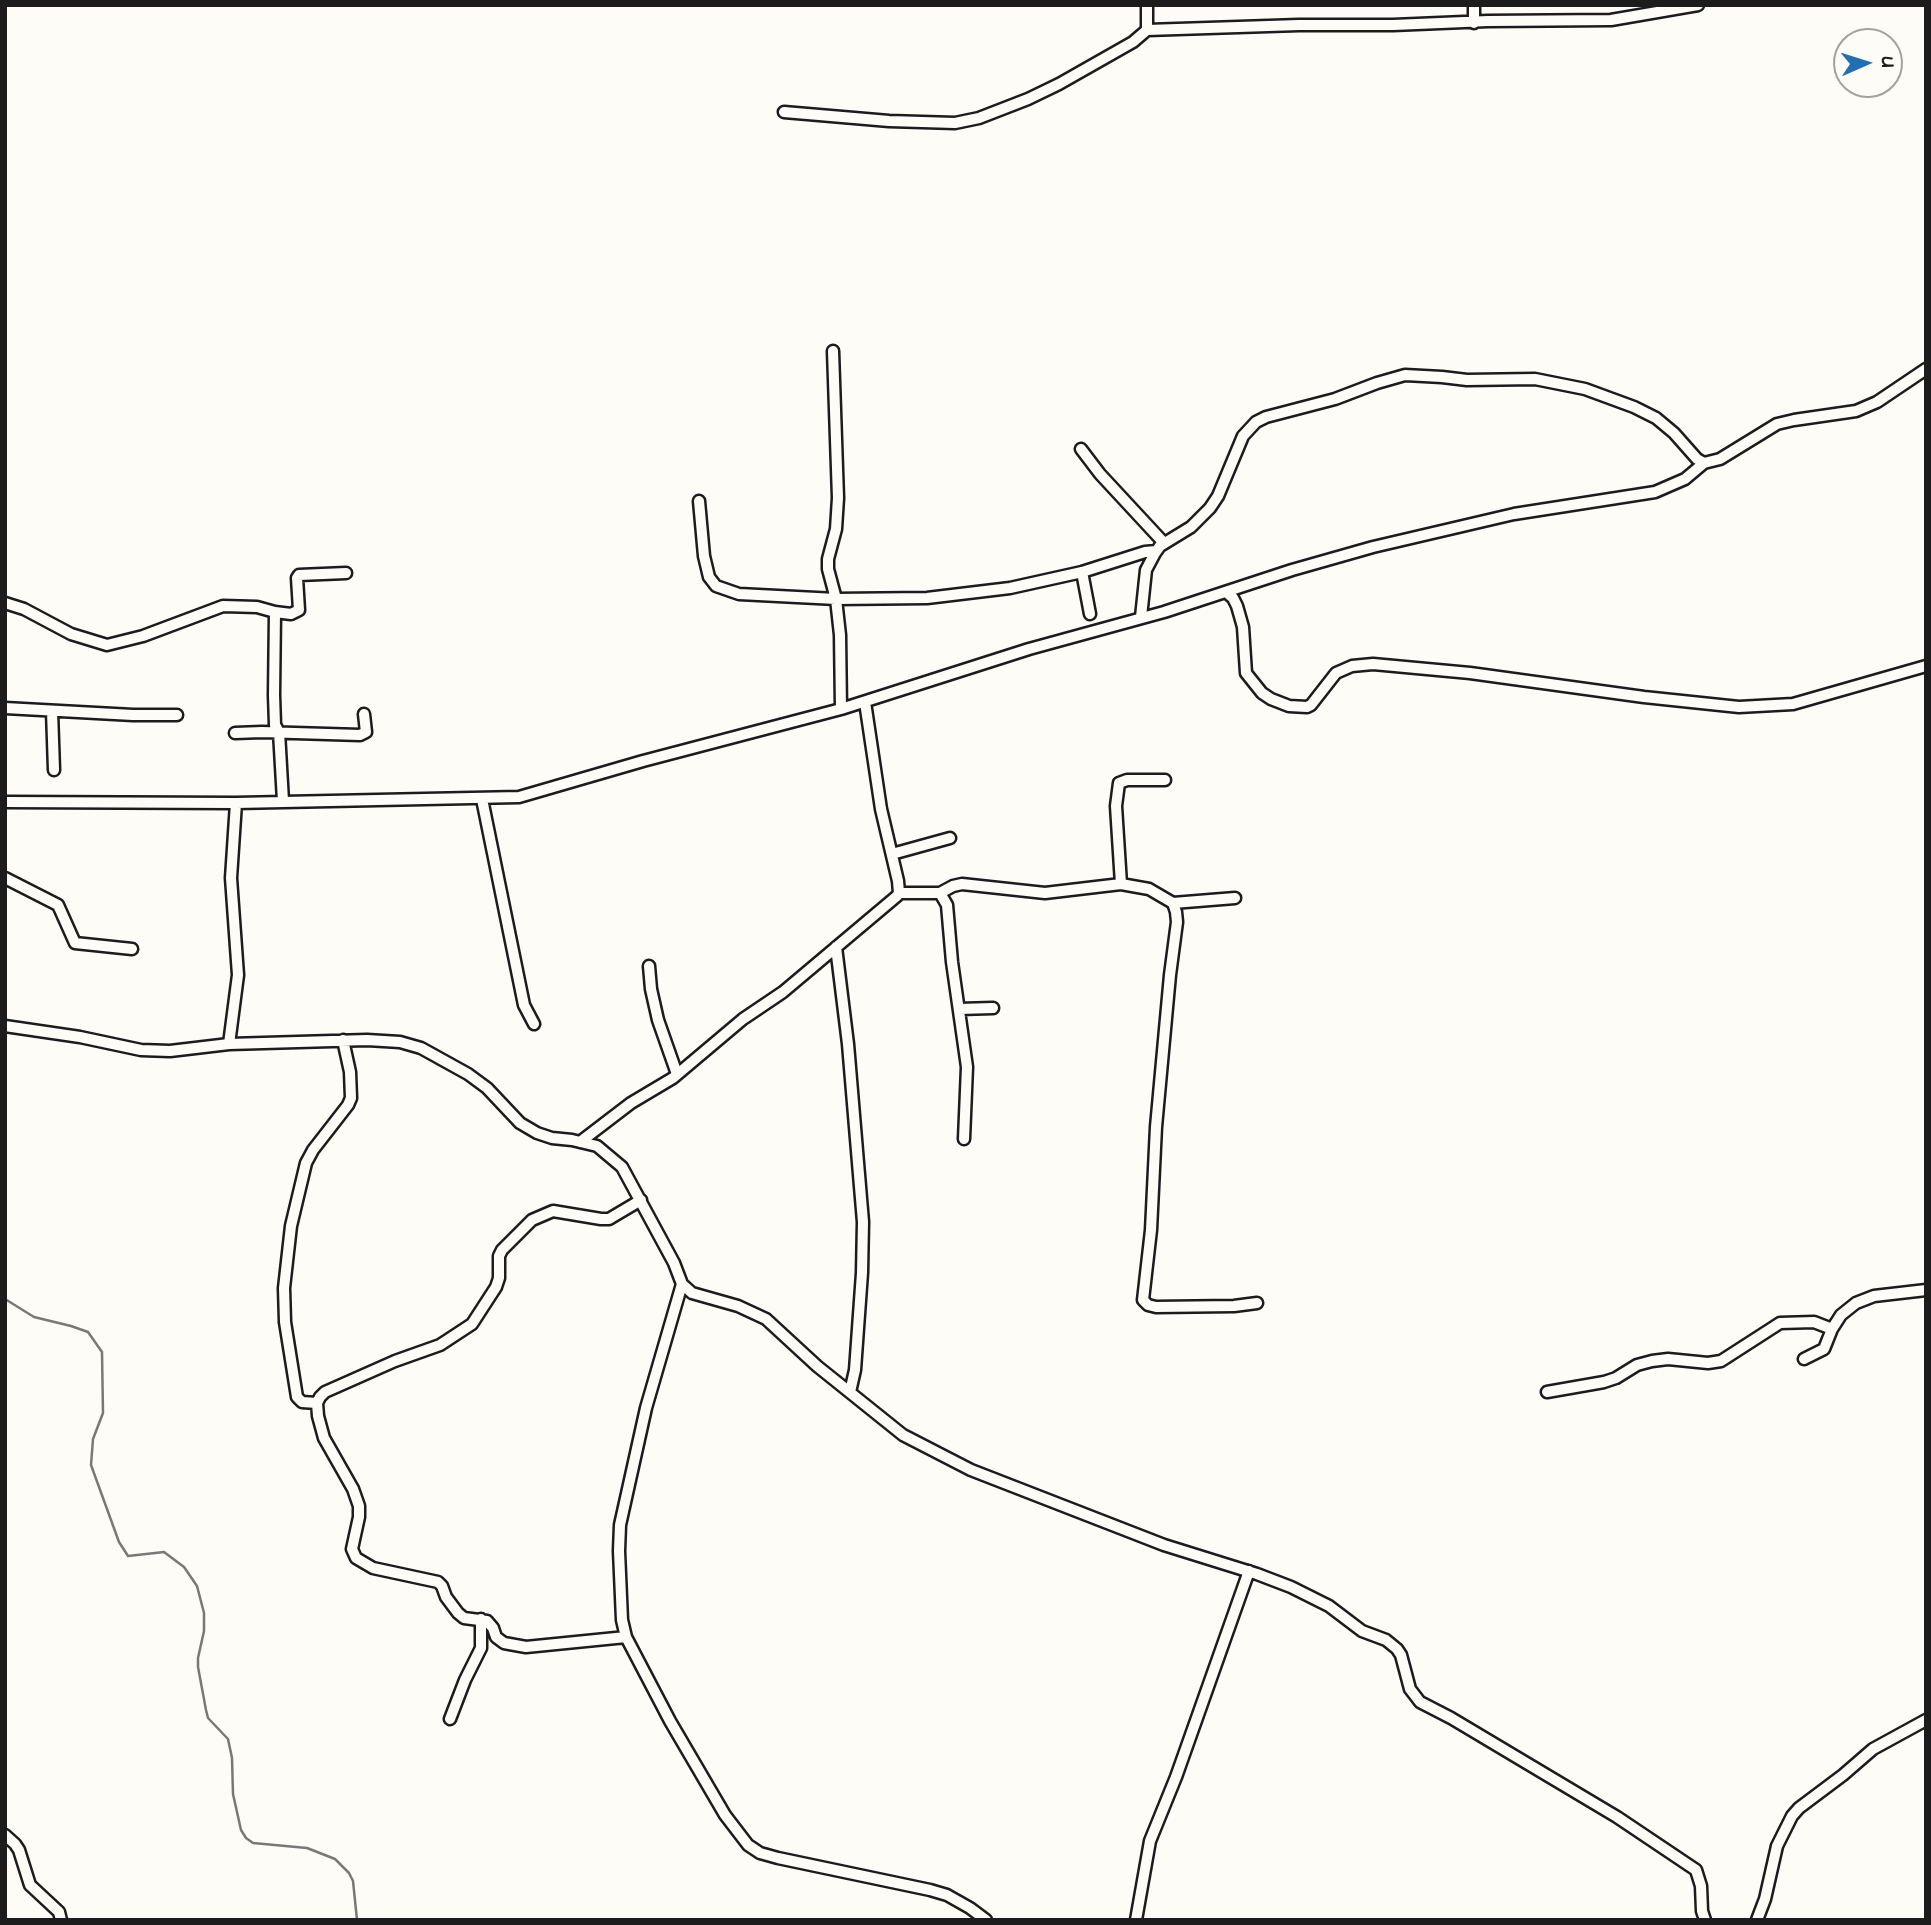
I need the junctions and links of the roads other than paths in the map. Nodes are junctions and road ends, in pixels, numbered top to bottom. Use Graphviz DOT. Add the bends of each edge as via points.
graph roads {
  1 [pos="1147,5"];
  2 [pos="1474,5"];
  3 [pos="1698,5"];
  4 [pos="1474,23"];
  5 [pos="1147,30"];
  6 [pos="784,112"];
  7 [pos="833,351"];
  8 [pos="1926,369"];
  9 [pos="1081,449"];
  10 [pos="1704,463"];
  11 [pos="699,501"];
  12 [pos="1160,547"];
  13 [pos="1082,572"];
  14 [pos="346,573"];
  15 [pos="1226,592"];
  16 [pos="836,599"];
  17 [pos="5,603"];
  18 [pos="275,612"];
  19 [pos="1090,614"];
  20 [pos="1140,617"];
  21 [pos="1926,666"];
  22 [pos="865,702"];
  23 [pos="5,708"];
  24 [pos="841,709"];
  25 [pos="52,711"];
  26 [pos="365,714"];
  27 [pos="177,715"];
  28 [pos="279,732"];
  29 [pos="235,733"];
  30 [pos="54,770"];
  31 [pos="1166,780"];
  32 [pos="482,799"];
  33 [pos="5,802"];
  34 [pos="283,802"];
  35 [pos="236,803"];
  36 [pos="950,838"];
  37 [pos="892,854"];
  38 [pos="5,878"];
  39 [pos="1121,884"];
  40 [pos="899,893"];
  41 [pos="940,894"];
  42 [pos="1235,898"];
  43 [pos="1173,903"];
  44 [pos="836,947"];
  45 [pos="132,950"];
  46 [pos="649,966"];
  47 [pos="993,1008"];
  48 [pos="960,1009"];
  49 [pos="534,1024"];
  50 [pos="5,1026"];
  51 [pos="343,1041"];
  52 [pos="229,1044"];
  53 [pos="677,1074"];
  54 [pos="964,1139"];
  55 [pos="580,1142"];
  56 [pos="640,1200"];
  57 [pos="682,1283"];
  58 [pos="1926,1290"];
  59 [pos="1257,1303"];
  60 [pos="1832,1329"];
  61 [pos="1804,1359"];
  62 [pos="850,1392"];
  63 [pos="1547,1392"];
  64 [pos="317,1403"];
  65 [pos="1249,1572"];
  66 [pos="481,1619"];
  67 [pos="626,1637"];
  68 [pos="450,1719"];
  69 [pos="1926,1720"];
  70 [pos="5,1835"];
  71 [pos="61,1920"];
  72 [pos="986,1920"];
  73 [pos="1136,1920"];
  74 [pos="1705,1920"];
  75 [pos="1757,1920"];
  1 -- 5 [label="street"];
  2 -- 4 [label="street"];
  3 -- 4 [label="street" via="1611,20"];
  4 -- 5 [label="street"];
  5 -- 6 [label="street" via="1059,84 979,118 956,123 889,121"];
  7 -- 16 [label="street" via="838,498 828,569"];
  8 -- 10 [label="street" via="1856,411 1777,424 1720,459"];
  9 -- 12 [label="street"];
  10 -- 12 [label="street" via="1657,418 1585,390 1535,379 1466,380 1405,374 1256,422 1243,436 1210,508"];
  10 -- 15 [label="street" via="1655,492 1527,512 1373,547"];
  11 -- 16 [label="street" via="704,556 716,586 739,594"];
  12 -- 13 [label="street"];
  12 -- 20 [label="street" via="1146,570"];
  13 -- 16 [label="street" via="1010,588 927,598"];
  13 -- 19 [label="street"];
  14 -- 18 [label="street" via="299,575 299,610"];
  15 -- 20 [label="street"];
  15 -- 21 [label="street" via="1237,606 1242,626 1246,673 1271,699 1289,706 1311,705 1336,673 1373,664 1739,706 1793,704"];
  16 -- 24 [label="street"];
  17 -- 18 [label="street" via="71,634 107,645 223,606"];
  18 -- 28 [label="street" via="275,725"];
  20 -- 22 [label="street"];
  22 -- 24 [label="street"];
  22 -- 37 [label="street"];
  23 -- 25 [label="street"];
  24 -- 32 [label="street" via="519,797"];
  25 -- 27 [label="street"];
  25 -- 30 [label="street"];
  26 -- 28 [label="street" via="366,732 360,735"];
  28 -- 29 [label="street"];
  28 -- 34 [label="street"];
  31 -- 39 [label="street" via="1119,783"];
  32 -- 34 [label="street"];
  32 -- 49 [label="street" via="524,1005"];
  33 -- 35 [label="street"];
  34 -- 35 [label="street"];
  35 -- 52 [label="street" via="231,878 238,975"];
  36 -- 37 [label="street"];
  37 -- 40 [label="street"];
  38 -- 45 [label="street" via="58,905 75,943"];
  39 -- 41 [label="street" via="1045,892 968,884"];
  39 -- 43 [label="street" via="1149,889"];
  40 -- 41 [label="street"];
  40 -- 44 [label="street"];
  41 -- 48 [label="street" via="947,905"];
  42 -- 43 [label="street"];
  43 -- 59 [label="street" via="1177,922 1143,1297 1145,1303 1156,1307"];
  44 -- 53 [label="street"];
  44 -- 62 [label="street" via="863,1222"];
  46 -- 53 [label="street" via="658,1020"];
  47 -- 48 [label="street"];
  48 -- 54 [label="street" via="967,1068"];
  50 -- 52 [label="street" via="141,1050"];
  51 -- 52 [label="street"];
  51 -- 55 [label="street" via="400,1042 421,1048 487,1088 520,1123 552,1138"];
  51 -- 64 [label="street" via="351,1098 306,1163 291,1226 284,1288 297,1396 302,1402"];
  53 -- 55 [label="street"];
  55 -- 56 [label="street" via="597,1146 614,1159"];
  56 -- 57 [label="street"];
  56 -- 64 [label="street" via="609,1219 553,1211 532,1220 502,1250 496,1287 472,1324 440,1345 325,1392"];
  57 -- 62 [label="street" via="692,1293 766,1319"];
  57 -- 67 [label="street" via="646,1408 620,1525"];
  58 -- 60 [label="street" via="1874,1296 1856,1303"];
  60 -- 61 [label="street" via="1824,1349"];
  60 -- 63 [label="street" via="1814,1322 1780,1323 1721,1361 1652,1361 1604,1382"];
  62 -- 65 [label="street" via="904,1435 971,1470 1164,1545"];
  64 -- 66 [label="street" via="324,1438 359,1506 352,1549 356,1558 373,1568 438,1582 461,1616"];
  65 -- 73 [label="street" via="1150,1841"];
  65 -- 74 [label="street" via="1291,1587 1329,1606 1362,1631 1391,1643 1401,1655 1410,1689 1420,1702 1578,1794 1696,1870"];
  66 -- 67 [label="street" via="490,1624 499,1640 517,1647"];
  66 -- 68 [label="street" via="481,1648"];
  67 -- 72 [label="street" via="725,1815 748,1845 760,1853 947,1895"];
  69 -- 75 [label="street" via="1873,1749 1799,1808 1777,1846"];
  70 -- 71 [label="street" via="19,1850 30,1885 59,1912"];
}
